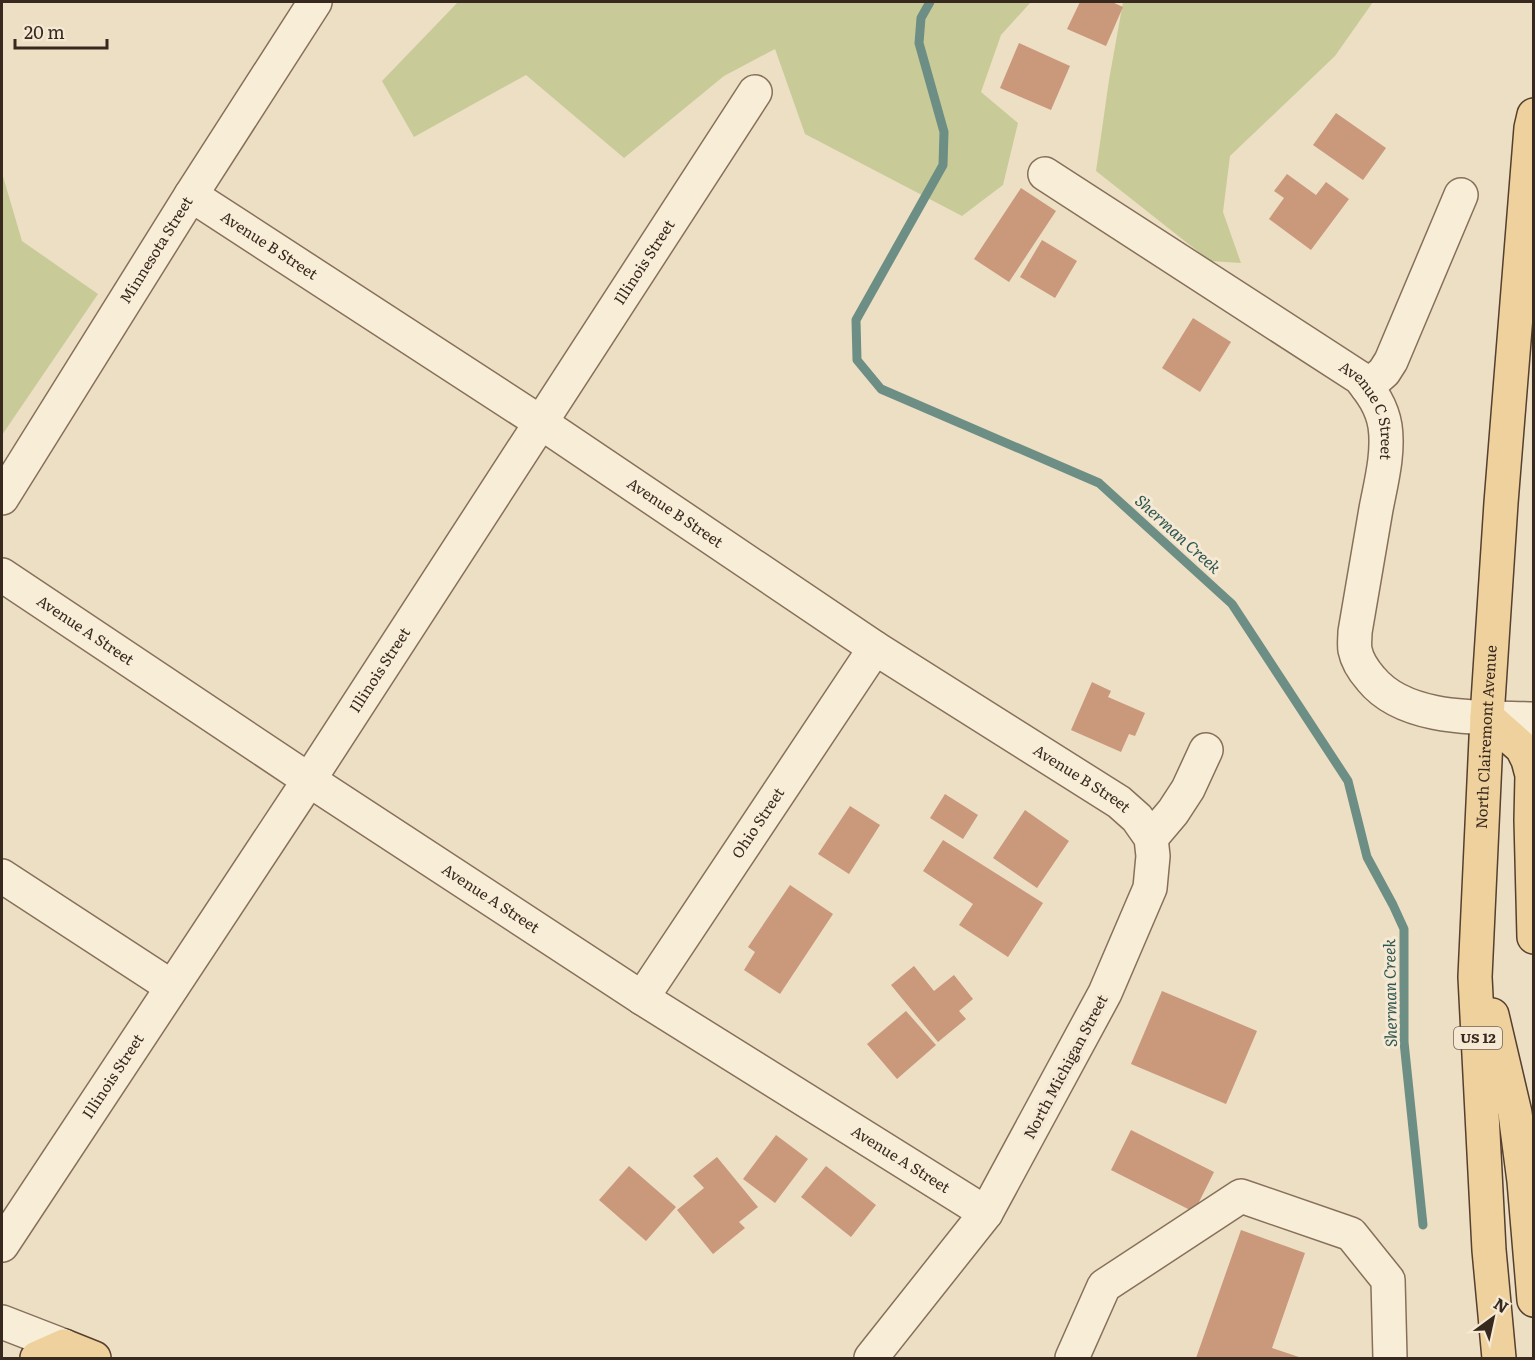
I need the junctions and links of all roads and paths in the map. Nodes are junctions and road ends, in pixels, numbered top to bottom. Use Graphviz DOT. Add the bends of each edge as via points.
graph roads {
  1 [pos="315,2"];
  2 [pos="754,92"];
  3 [pos="1533,115"];
  4 [pos="1045,174"];
  5 [pos="191,195"];
  6 [pos="1461,195"];
  7 [pos="1517,310"];
  8 [pos="1533,368"];
  9 [pos="1367,387"];
  10 [pos="540,422"];
  11 [pos="2,498"];
  12 [pos="2,575"];
  13 [pos="875,648"];
  14 [pos="1487,717"];
  15 [pos="1533,719"];
  16 [pos="1206,750"];
  17 [pos="309,780"];
  18 [pos="1151,837"];
  19 [pos="2,876"];
  20 [pos="1533,937"];
  21 [pos="1477,949"];
  22 [pos="172,987"];
  23 [pos="642,998"];
  24 [pos="986,1213"];
  25 [pos="2,1245"];
  26 [pos="1533,1300"];
  27 [pos="2,1322"];
  28 [pos="50,1352"];
  29 [pos="874,1358"];
  30 [pos="94,1359"];
  31 [pos="1072,1359"];
  32 [pos="1390,1359"];
  33 [pos="1499,1359"];
  1 -- 5 [label="street, Minnesota Street"];
  2 -- 10 [label="street, Illinois Street"];
  3 -- 7 [label="main road, North Clairemont Avenue / US 12"];
  4 -- 9 [label="street, Avenue C Street" via="1346,368"];
  5 -- 10 [label="street, Avenue B Street"];
  5 -- 11 [label="street, Minnesota Street"];
  6 -- 9 [label="street" via="1391,361"];
  7 -- 8 [label="main road"];
  7 -- 14 [label="main road, North Clairemont Avenue / US 12"];
  9 -- 14 [label="street, Avenue C Street" via="1380,407 1385,451 1355,651 1376,686 1406,705 1443,714"];
  10 -- 13 [label="street, Avenue B Street"];
  10 -- 17 [label="street, Illinois Street"];
  12 -- 17 [label="street, Avenue A Street"];
  13 -- 18 [label="street, Avenue B Street" via="1119,802"];
  13 -- 23 [label="street, Ohio Street"];
  14 -- 15 [label="street, Avenue C Street"];
  14 -- 20 [label="main road" via="1522,748 1532,775"];
  14 -- 21 [label="main road, North Clairemont Avenue / US 12"];
  16 -- 18 [label="street" via="1188,789"];
  17 -- 22 [label="street, Illinois Street"];
  17 -- 23 [label="street, Avenue A Street"];
  18 -- 24 [label="street, North Michigan Street" via="1154,856 1150,888 1105,993"];
  19 -- 22 [label="street"];
  21 -- 26 [label="main road" via="1515,1113"];
  21 -- 33 [label="main road, North Clairemont Avenue / US 12" via="1475,977 1489,1250"];
  22 -- 25 [label="street, Illinois Street"];
  23 -- 24 [label="street, Avenue A Street"];
  24 -- 29 [label="street, North Michigan Street"];
  27 -- 28 [label="street"];
  28 -- 30 [label="main road"];
  31 -- 32 [label="street" via="1104,1286 1241,1196 1351,1234 1388,1280"];
}
